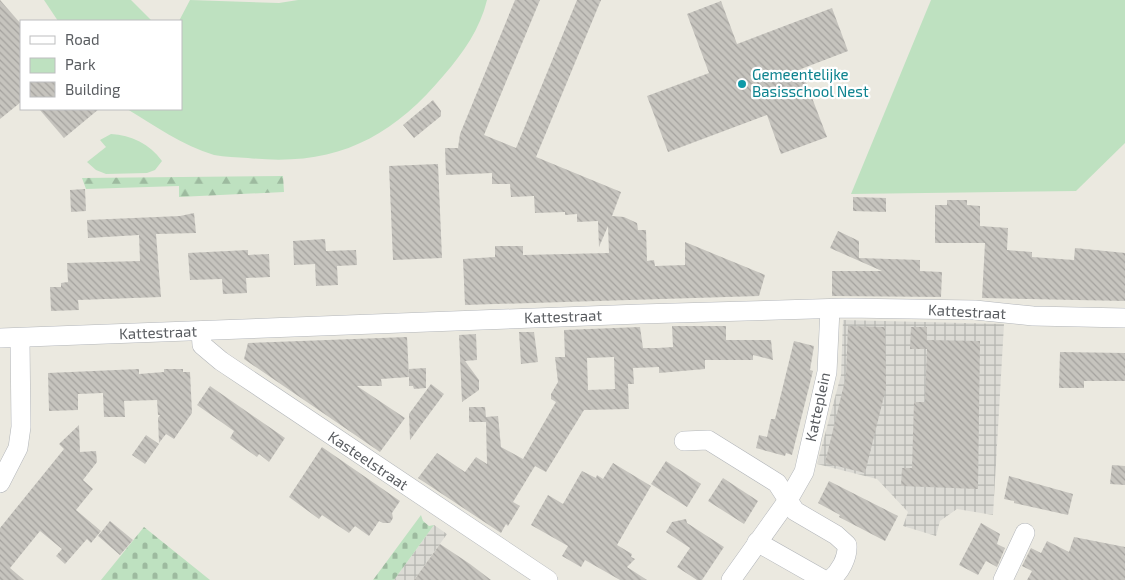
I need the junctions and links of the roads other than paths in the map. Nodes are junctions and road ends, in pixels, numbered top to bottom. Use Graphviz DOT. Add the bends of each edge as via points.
graph roads {
  1 [pos="830,309"];
  2 [pos="1125,318"];
  3 [pos="201,331"];
  4 [pos="0,338"];
  5 [pos="20,338"];
  6 [pos="684,441"];
  7 [pos="0,483"];
  8 [pos="788,500"];
  9 [pos="1024,534"];
  10 [pos="757,542"];
  11 [pos="548,580"];
  12 [pos="731,580"];
  13 [pos="824,580"];
  14 [pos="830,580"];
  15 [pos="1003,580"];
  1 -- 2 [label="street, Kattestraat" via="975,310 1033,316"];
  1 -- 3 [label="street, Kattestraat"];
  1 -- 8 [label="street, Katteplein" via="827,372 804,472"];
  3 -- 5 [label="street, Kattestraat"];
  3 -- 11 [label="street, Kasteelstraat" via="202,344 221,361"];
  4 -- 5 [label="street, Kattestraat"];
  5 -- 7 [label="street" via="22,427 18,448"];
  6 -- 8 [label="street" via="708,440 777,483"];
  8 -- 10 [label="street, Katteplein"];
  8 -- 14 [label="street" via="795,511 847,545 848,554"];
  9 -- 15 [label="street"];
  10 -- 12 [label="street, Katteplein"];
  10 -- 13 [label="street"];
}
